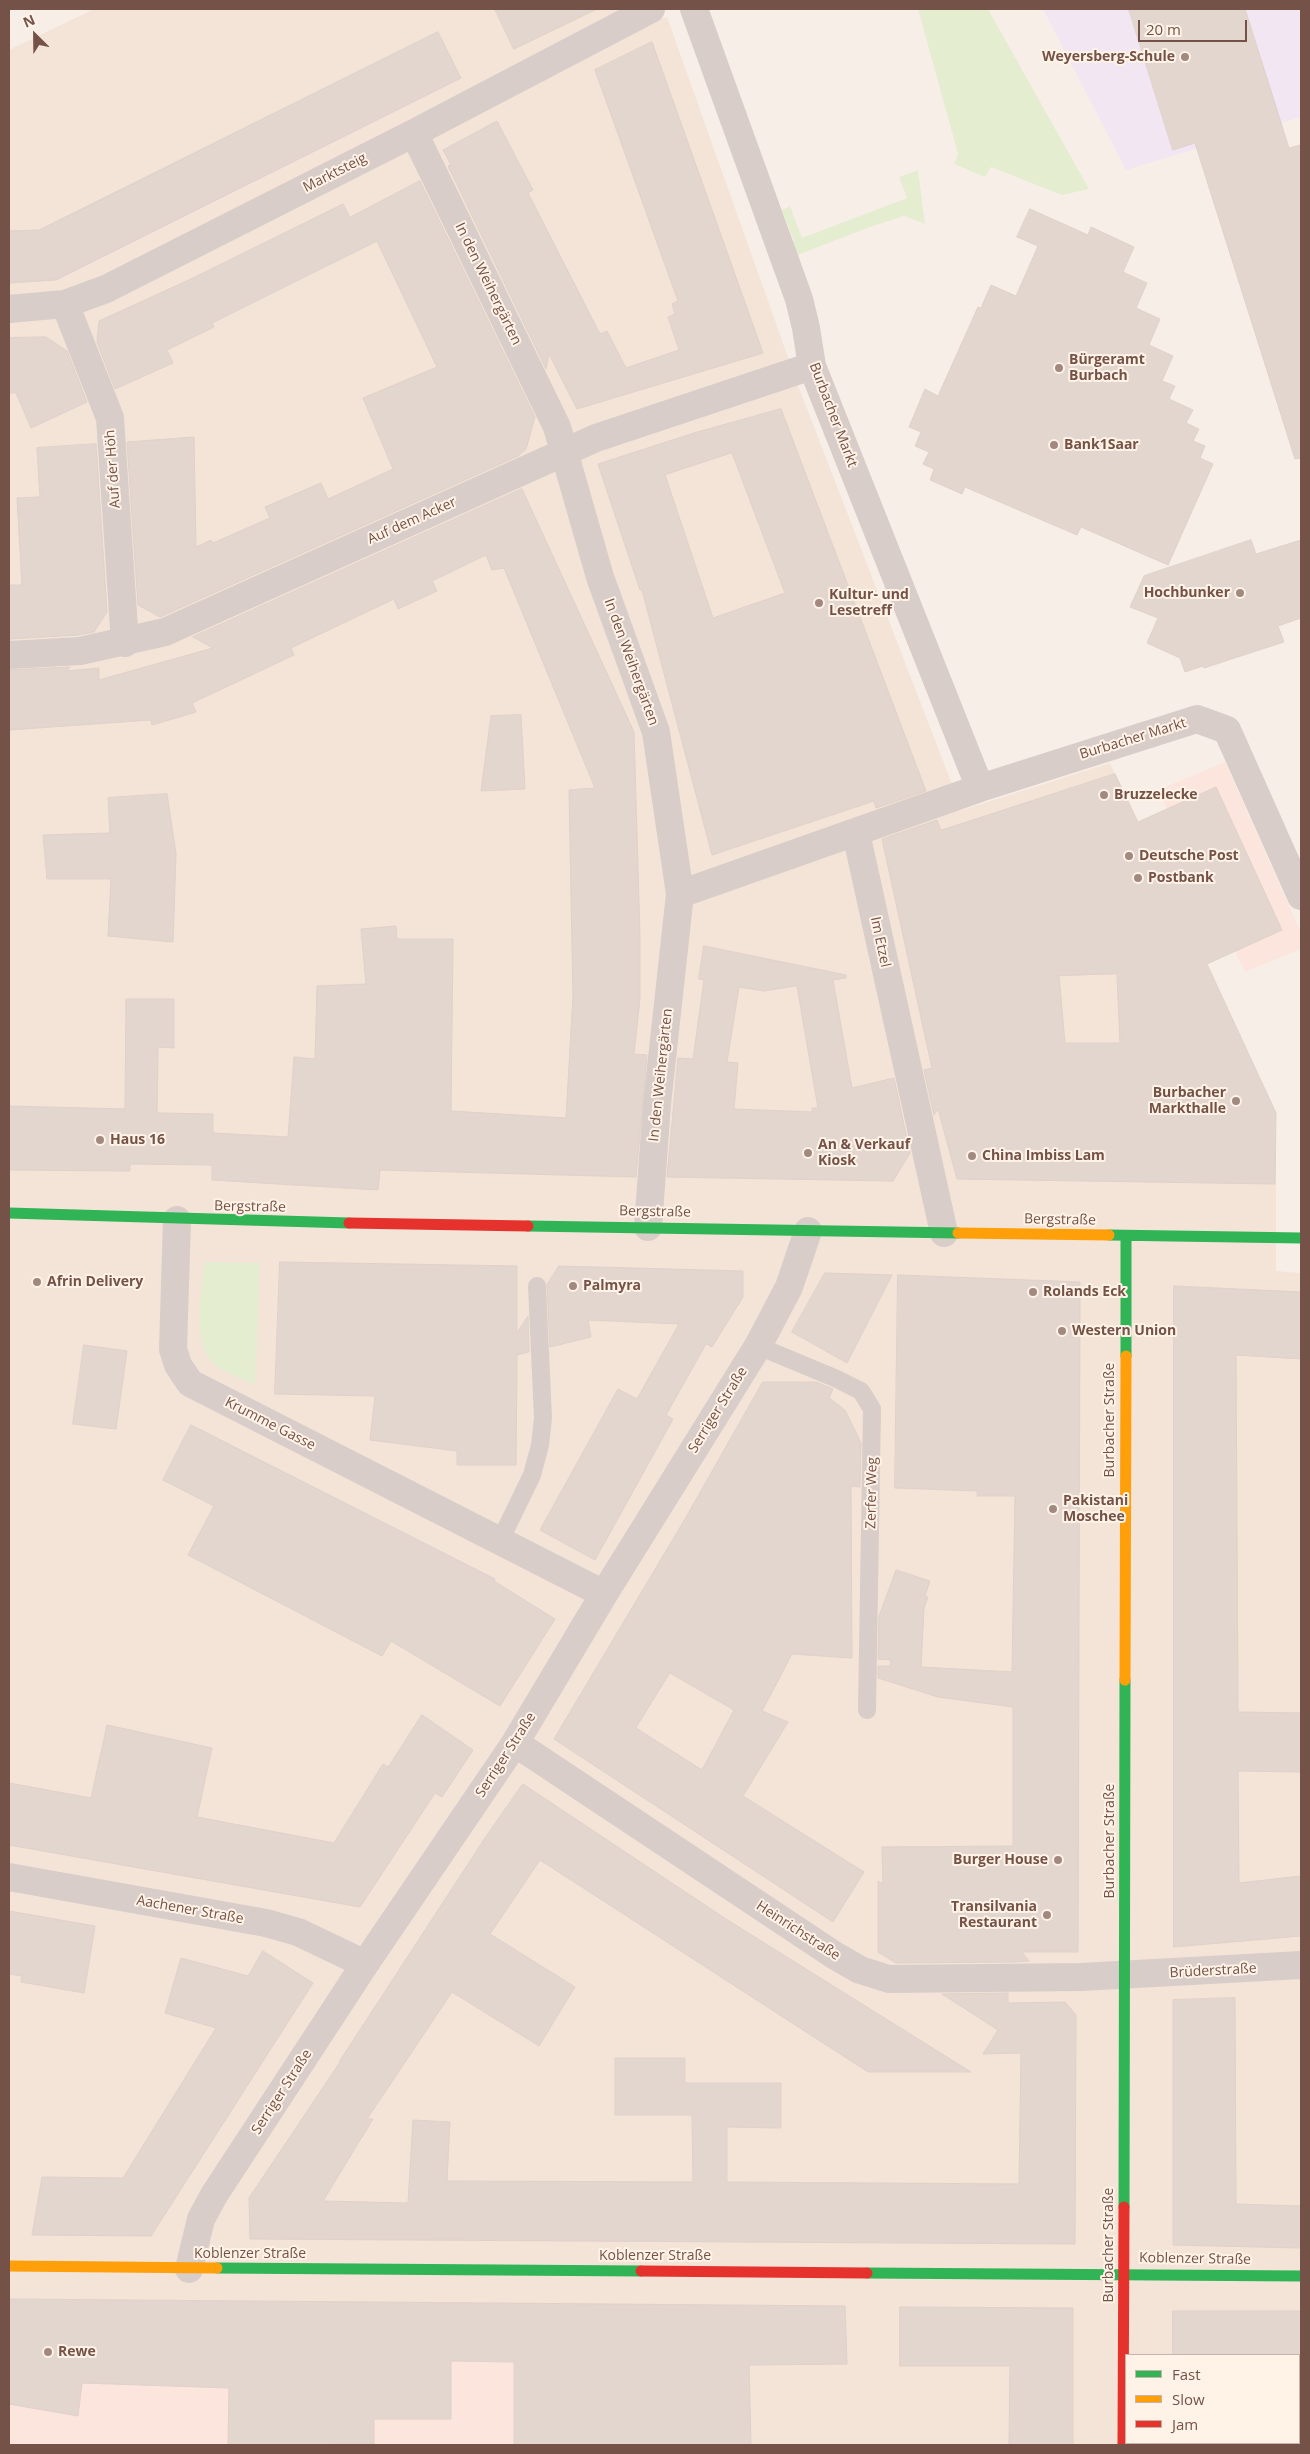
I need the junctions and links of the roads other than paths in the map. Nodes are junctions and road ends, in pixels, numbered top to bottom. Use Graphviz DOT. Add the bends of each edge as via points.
graph roads {
  1 [pos="651,9"];
  2 [pos="694,9"];
  3 [pos="414,133"];
  4 [pos="65,304"];
  5 [pos="9,309"];
  6 [pos="812,366"];
  7 [pos="564,452"];
  8 [pos="125,643"];
  9 [pos="9,655"];
  10 [pos="980,788"];
  11 [pos="856,833"];
  12 [pos="680,894"];
  13 [pos="1301,896"];
  14 [pos="9,1213"];
  15 [pos="177,1220"];
  16 [pos="648,1227"];
  17 [pos="808,1231"];
  18 [pos="944,1233"];
  19 [pos="1126,1236"];
  20 [pos="1301,1238"];
  21 [pos="538,1286"];
  22 [pos="758,1346"];
  23 [pos="500,1541"];
  24 [pos="604,1594"];
  25 [pos="866,1710"];
  26 [pos="515,1743"];
  27 [pos="9,1877"];
  28 [pos="365,1964"];
  29 [pos="1301,1965"];
  30 [pos="1124,1975"];
  31 [pos="9,2266"];
  32 [pos="189,2269"];
  33 [pos="1124,2274"];
  34 [pos="1301,2276"];
  35 [pos="1123,2445"];
  1 -- 3 [label="street, Marktsteig"];
  2 -- 6 [label="street, Burbacher Markt" via="799,299"];
  3 -- 4 [label="street, Marktsteig" via="106,288"];
  3 -- 7 [label="street, In den Weihergärten" via="557,427"];
  4 -- 5 [label="street, Marktsteig"];
  4 -- 8 [label="street, Auf der Höh" via="110,418"];
  6 -- 7 [label="street, Auf dem Acker" via="596,438"];
  6 -- 10 [label="street, Burbacher Markt"];
  7 -- 8 [label="street, Auf dem Acker" via="165,632"];
  7 -- 12 [label="street, In den Weihergärten" via="600,577 656,732"];
  8 -- 9 [label="street, Auf dem Acker" via="80,651"];
  10 -- 11 [label="street, Burbacher Markt"];
  10 -- 13 [label="street, Burbacher Markt" via="1198,719 1227,730"];
  11 -- 12 [label="street"];
  11 -- 18 [label="street, Im Etzel"];
  12 -- 16 [label="street, In den Weihergärten" via="656,1114"];
  14 -- 15 [label="main road, Bergstraße"];
  15 -- 16 [label="main road, Bergstraße"];
  15 -- 23 [label="street, Krumme Gasse" via="173,1349 178,1365 190,1383"];
  16 -- 17 [label="main road, Bergstraße"];
  17 -- 18 [label="main road, Bergstraße"];
  17 -- 22 [label="street, Serriger Straße" via="789,1287"];
  18 -- 19 [label="main road, Bergstraße"];
  19 -- 20 [label="main road, Bergstraße"];
  19 -- 30 [label="main road, Burbacher Straße"];
  21 -- 23 [label="lane" via="543,1418 540,1445 532,1475"];
  22 -- 24 [label="street, Serriger Straße"];
  22 -- 25 [label="lane, Zerfer Weg" via="861,1391 872,1409"];
  23 -- 24 [label="street, Krumme Gasse"];
  24 -- 26 [label="street, Serriger Straße"];
  26 -- 28 [label="street, Serriger Straße"];
  26 -- 30 [label="street, Heinrichstraße" via="860,1970 889,1979 918,1980"];
  27 -- 28 [label="street, Aachener Straße" via="266,1923 298,1932"];
  28 -- 32 [label="street, Serriger Straße" via="214,2196 201,2219"];
  29 -- 30 [label="street, Brüderstraße"];
  30 -- 33 [label="main road, Burbacher Straße"];
  31 -- 32 [label="main road, Koblenzer Straße"];
  32 -- 33 [label="main road, Koblenzer Straße"];
  33 -- 34 [label="main road, Koblenzer Straße"];
  33 -- 35 [label="main road, Burbacher Straße"];
}
